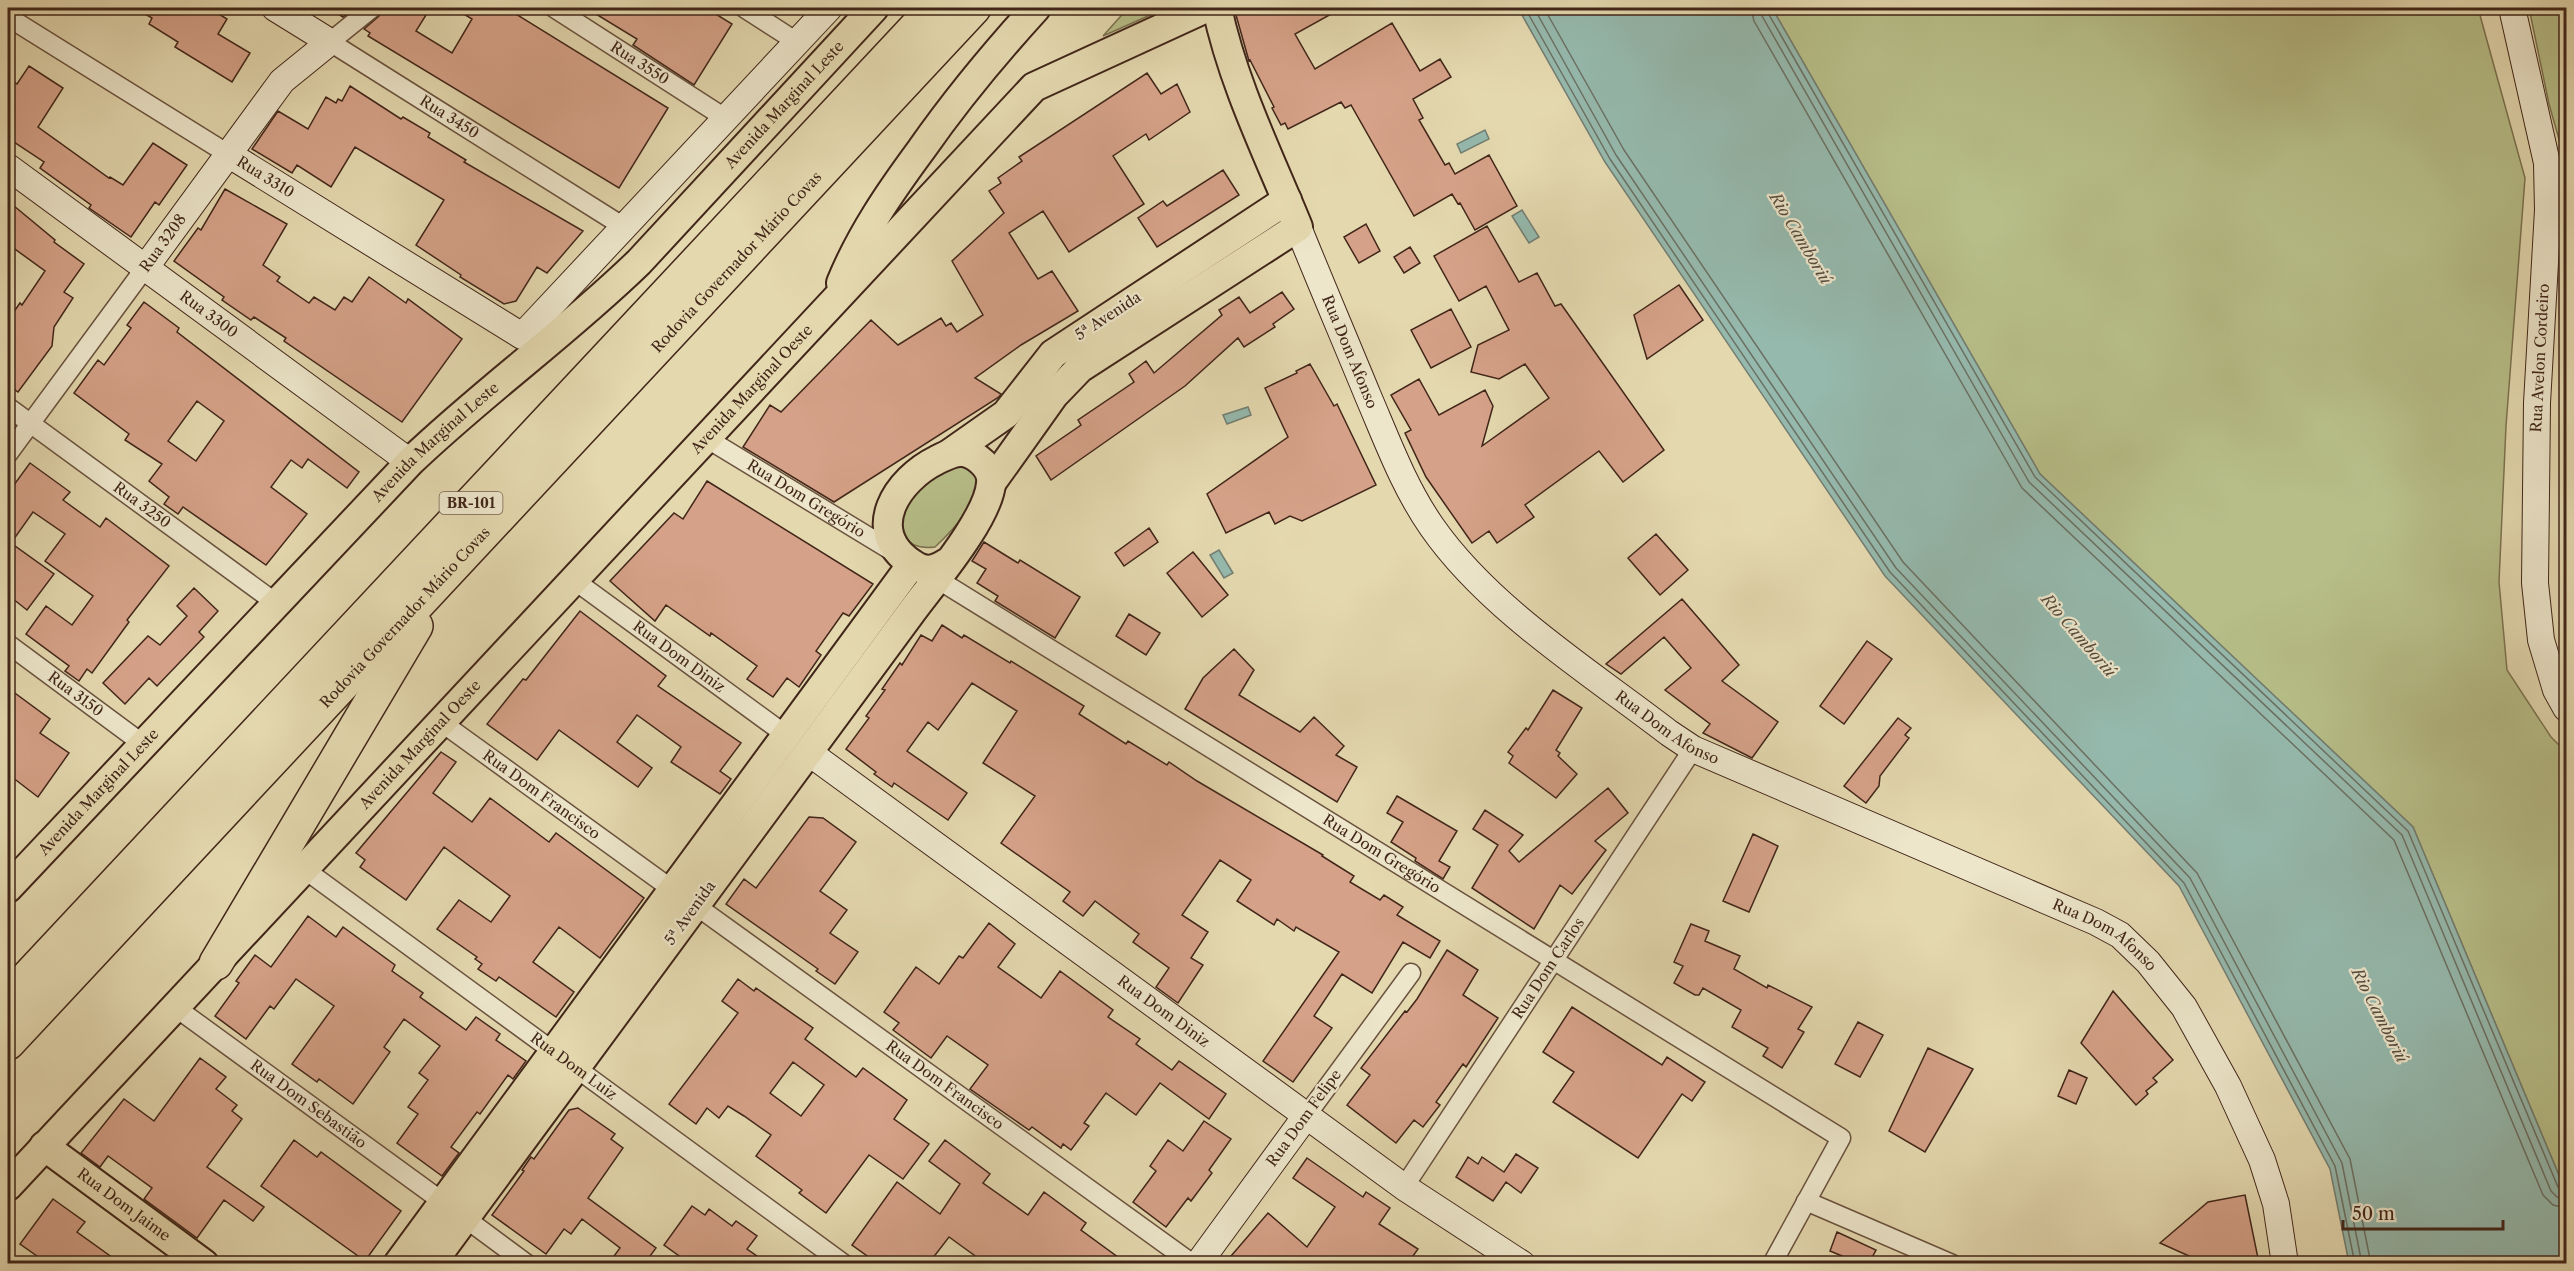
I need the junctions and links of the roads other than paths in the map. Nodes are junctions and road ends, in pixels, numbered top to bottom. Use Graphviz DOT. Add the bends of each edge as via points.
graph roads {
  1 [pos="275,8"];
  2 [pos="372,8"];
  3 [pos="554,8"];
  4 [pos="744,8"];
  5 [pos="829,8"];
  6 [pos="874,8"];
  7 [pos="934,8"];
  8 [pos="974,8"];
  9 [pos="1036,8"];
  10 [pos="1206,8"];
  11 [pos="1217,8"];
  12 [pos="2512,8"];
  13 [pos="8,17"];
  14 [pos="330,42"];
  15 [pos="797,42"];
  16 [pos="725,118"];
  17 [pos="228,154"];
  18 [pos="8,167"];
  19 [pos="1287,200"];
  20 [pos="624,227"];
  21 [pos="1298,227"];
  22 [pos="145,268"];
  23 [pos="834,301"];
  24 [pos="8,407"];
  25 [pos="30,424"];
  26 [pos="706,438"];
  27 [pos="8,454"];
  28 [pos="949,454"];
  29 [pos="410,462"];
  30 [pos="992,482"];
  31 [pos="925,567"];
  32 [pos="448,571"];
  33 [pos="574,580"];
  34 [pos="276,603"];
  35 [pos="8,644"];
  36 [pos="2566,708"];
  37 [pos="441,722"];
  38 [pos="797,743"];
  39 [pos="143,744"];
  40 [pos="1693,749"];
  41 [pos="304,869"];
  42 [pos="8,887"];
  43 [pos="684,897"];
  44 [pos="1554,960"];
  45 [pos="216,963"];
  46 [pos="1411,973"];
  47 [pos="8,998"];
  48 [pos="175,1006"];
  49 [pos="8,1043"];
  50 [pos="565,1059"];
  51 [pos="1306,1116"];
  52 [pos="44,1146"];
  53 [pos="8,1186"];
  54 [pos="1404,1187"];
  55 [pos="1806,1201"];
  56 [pos="454,1210"];
  57 [pos="204,1263"];
  58 [pos="398,1263"];
  59 [pos="431,1263"];
  60 [pos="527,1263"];
  61 [pos="844,1263"];
  62 [pos="1193,1263"];
  63 [pos="1198,1263"];
  64 [pos="1522,1263"];
  65 [pos="1772,1263"];
  66 [pos="1952,1263"];
  67 [pos="2285,1263"];
  1 -- 14 [label="main road, Rua 3450"];
  2 -- 14 [label="street"];
  3 -- 16 [label="street, Rua 3550"];
  4 -- 15 [label="street"];
  5 -- 15 [label="main road"];
  6 -- 29 [label="main road, Avenida Marginal Leste" via="639,262"];
  7 -- 47 [label="highway, Rodovia Governador Mário Covas / BR-101"];
  8 -- 32 [label="highway, Rodovia Governador Mário Covas / BR-101"];
  9 -- 23 [label="main road, Avenida Marginal Oeste" via="948,112 888,195 852,255"];
  10 -- 23 [label="main road, Avenida Marginal Oeste" via="1034,87"];
  11 -- 19 [label="main road, Rua Dom Afonso" via="1236,74"];
  12 -- 36 [label="main road, Rua Avelon Cordeiro" via="2547,163 2537,403 2535,583 2541,640 2556,690"];
  13 -- 17 [label="street, Rua 3310"];
  14 -- 17 [label="main road, Rua 3208" via="282,81"];
  14 -- 20 [label="street, Rua 3450"];
  15 -- 16 [label="main road"];
  16 -- 20 [label="main road"];
  17 -- 20 [label="main road, Rua 3310" via="522,336"];
  17 -- 22 [label="main road, Rua 3208"];
  18 -- 22 [label="main road, Rua 3300"];
  19 -- 21 [label="main road, Rua Dom Afonso"];
  19 -- 28 [label="main road, 5ª Avenida" via="1053,354 1006,414"];
  21 -- 30 [label="main road, 5ª Avenida" via="1080,368 1054,395"];
  21 -- 40 [label="main road, Rua Dom Afonso" via="1390,447 1431,526 1469,571 1524,622"];
  22 -- 25 [label="street, Rua 3208"];
  22 -- 29 [label="main road, Rua 3300"];
  23 -- 26 [label="main road, Avenida Marginal Oeste"];
  24 -- 25 [label="street, Rua 3250"];
  25 -- 27 [label="street, Rua 3208"];
  25 -- 34 [label="street, Rua 3250"];
  26 -- 31 [label="street, Rua Dom Gregório"];
  26 -- 33 [label="main road, Avenida Marginal Oeste"];
  28 -- 30 [label="main road" via="972,454 989,470"];
  28 -- 31 [label="main road" via="906,481 890,509 892,541"];
  29 -- 34 [label="main road, Avenida Marginal Leste"];
  30 -- 31 [label="main road" via="978,518"];
  31 -- 38 [label="main road, 5ª Avenida"];
  31 -- 44 [label="street, Rua Dom Gregório"];
  32 -- 45 [label="highway"];
  32 -- 49 [label="highway, Rodovia Governador Mário Covas / BR-101"];
  33 -- 37 [label="main road, Avenida Marginal Oeste"];
  33 -- 38 [label="street, Rua Dom Diniz"];
  34 -- 39 [label="main road, Avenida Marginal Leste"];
  35 -- 39 [label="street, Rua 3150"];
  37 -- 41 [label="main road, Avenida Marginal Oeste"];
  37 -- 43 [label="street, Rua Dom Francisco"];
  38 -- 43 [label="main road, 5ª Avenida"];
  38 -- 51 [label="main road, Rua Dom Diniz"];
  39 -- 42 [label="main road, Avenida Marginal Leste"];
  40 -- 44 [label="street, Rua Dom Carlos"];
  40 -- 67 [label="main road, Rua Dom Afonso" via="2096,922 2133,946 2184,1007 2241,1110 2276,1204"];
  41 -- 45 [label="main road, Avenida Marginal Oeste"];
  41 -- 50 [label="street, Rua Dom Luiz"];
  43 -- 50 [label="main road, 5ª Avenida"];
  43 -- 62 [label="street, Rua Dom Francisco"];
  44 -- 54 [label="street, Rua Dom Carlos"];
  44 -- 55 [label="street, Rua Dom Gregório" via="1841,1138"];
  45 -- 48 [label="main road, Avenida Marginal Oeste"];
  46 -- 51 [label="street, Rua Dom Felipe"];
  48 -- 52 [label="main road, Avenida Marginal Oeste"];
  48 -- 56 [label="street, Rua Dom Sebastião"];
  50 -- 56 [label="main road, 5ª Avenida"];
  50 -- 61 [label="street, Rua Dom Luiz"];
  51 -- 54 [label="main road, Rua Dom Diniz"];
  51 -- 63 [label="main road, Rua Dom Felipe"];
  52 -- 53 [label="main road, Avenida Marginal Oeste"];
  52 -- 57 [label="main road, Rua Dom Jaime"];
  54 -- 64 [label="main road, Rua Dom Diniz"];
  55 -- 65 [label="street"];
  55 -- 66 [label="street"];
  56 -- 58 [label="main road, 5ª Avenida"];
  56 -- 59 [label="main road, 5ª Avenida"];
  56 -- 60 [label="street, Rua Dom Sebastião"];
}
